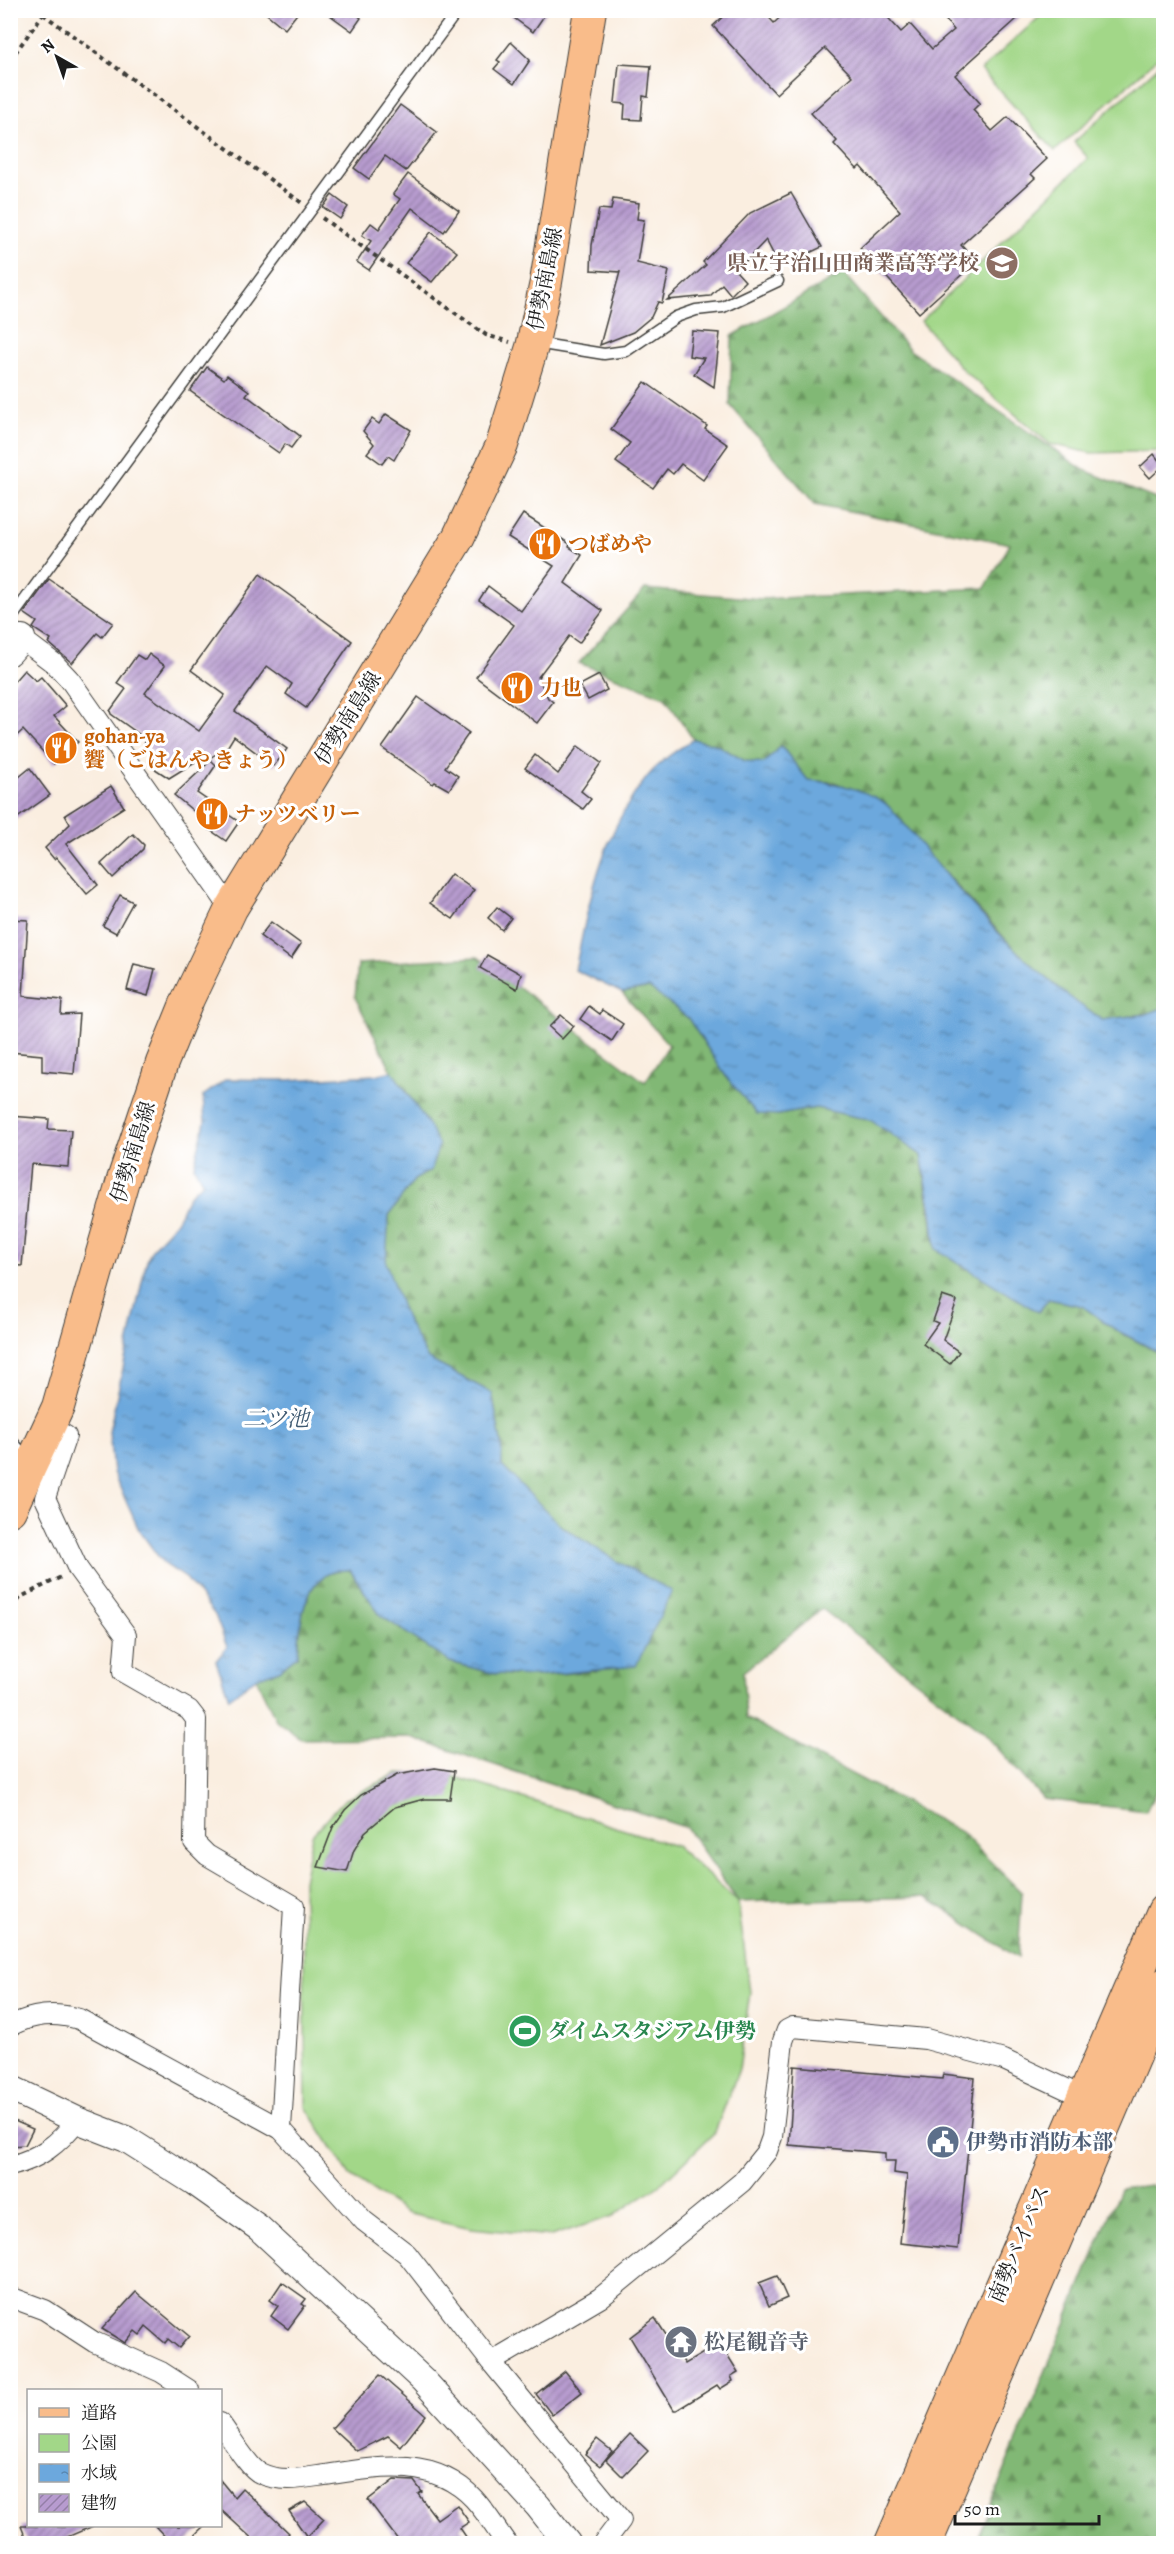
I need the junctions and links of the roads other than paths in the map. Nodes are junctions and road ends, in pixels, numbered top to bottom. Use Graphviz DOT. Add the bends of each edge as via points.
graph roads {
  1 [pos="458,10"];
  2 [pos="590,10"];
  3 [pos="778,281"];
  4 [pos="533,345"];
  5 [pos="13,635"];
  6 [pos="231,909"];
  7 [pos="50,1427"];
  8 [pos="10,1439"];
  9 [pos="33,1465"];
  10 [pos="10,1510"];
  11 [pos="1164,1911"];
  12 [pos="1164,1985"];
  13 [pos="10,2026"];
  14 [pos="10,2088"];
  15 [pos="1097,2103"];
  16 [pos="77,2121"];
  17 [pos="280,2129"];
  18 [pos="10,2166"];
  19 [pos="10,2297"];
  20 [pos="491,2362"];
  21 [pos="186,2389"];
  22 [pos="222,2426"];
  23 [pos="603,2543"];
  24 [pos="507,2544"];
  25 [pos="568,2544"];
  26 [pos="891,2544"];
  27 [pos="925,2544"];
  1 -- 5 [label="lane" via="311,210"];
  2 -- 4 [label="main road, 伊勢南島線"];
  3 -- 4 [label="lane" via="723,307 696,309 676,317 626,351 604,354"];
  4 -- 6 [label="main road, 伊勢南島線" via="502,445 458,538"];
  5 -- 6 [label="street" via="55,664 70,680"];
  6 -- 7 [label="main road, 伊勢南島線" via="162,1063"];
  7 -- 9 [label="main road, 伊勢南島線"];
  7 -- 17 [label="street" via="66,1436 45,1498 78,1569 126,1635 123,1672 189,1710 196,1719 195,1842 207,1856 294,1906"];
  8 -- 9 [label="lane"];
  9 -- 10 [label="main road, 伊勢南島線"];
  11 -- 15 [label="highway, 南勢バイパス"];
  12 -- 15 [label="highway, 南勢バイパス"];
  13 -- 17 [label="street" via="44,2014 79,2019"];
  14 -- 16 [label="street"];
  15 -- 20 [label="street" via="1004,2060 926,2039 793,2027 783,2041 772,2137 767,2151 742,2182 600,2298"];
  15 -- 26 [label="highway, 南勢バイパス"];
  15 -- 27 [label="highway, 南勢バイパス"];
  16 -- 18 [label="street" via="62,2140 43,2154"];
  16 -- 25 [label="street" via="126,2139 259,2228 423,2380"];
  17 -- 20 [label="street" via="363,2221 407,2254"];
  19 -- 21 [label="street" via="45,2310 94,2342 160,2372"];
  20 -- 23 [label="street" via="621,2520"];
  22 -- 24 [label="street" via="257,2472 273,2478 299,2479 393,2467 447,2476 474,2499"];
}
